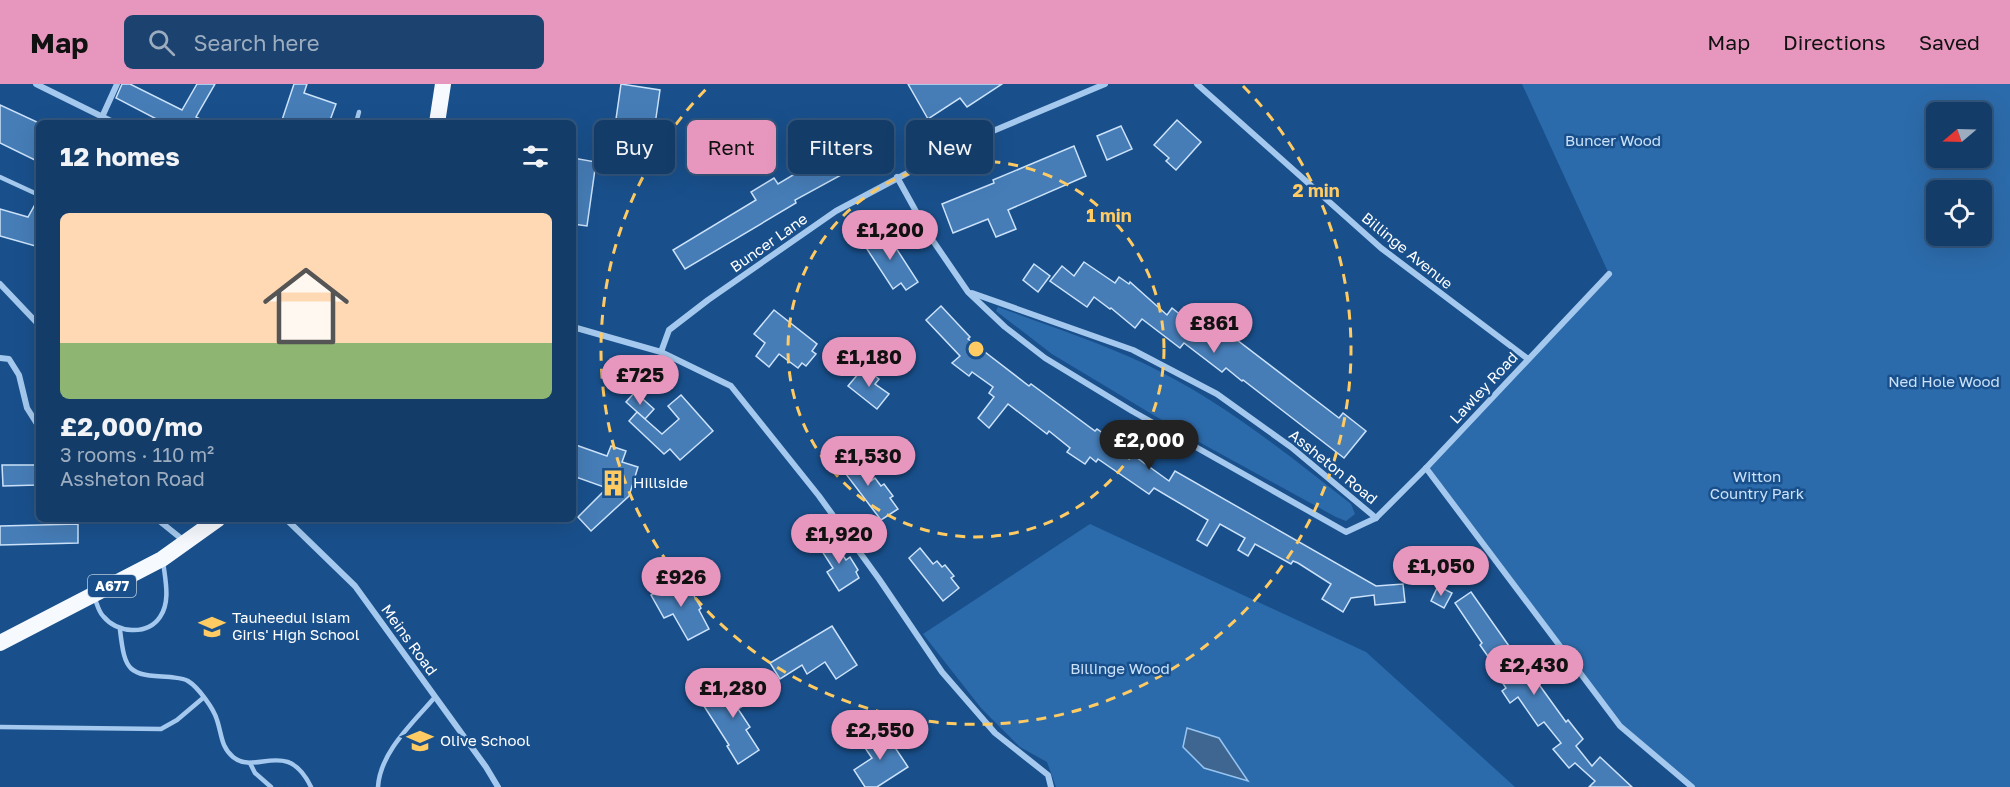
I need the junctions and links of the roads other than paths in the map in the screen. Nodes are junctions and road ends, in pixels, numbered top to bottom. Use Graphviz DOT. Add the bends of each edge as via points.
graph roads {
  1 [pos="36,84"];
  2 [pos="117,84"];
  3 [pos="443,84"];
  4 [pos="1105,84"];
  5 [pos="1197,84"];
  6 [pos="359,112"];
  7 [pos="102,117"];
  8 [pos="108,120"];
  9 [pos="357,120"];
  10 [pos="437,120"];
  11 [pos="0,177"];
  12 [pos="897,177"];
  13 [pos="36,194"];
  14 [pos="1609,274"];
  15 [pos="0,284"];
  16 [pos="968,292"];
  17 [pos="36,322"];
  18 [pos="576,328"];
  19 [pos="660,352"];
  20 [pos="0,357"];
  21 [pos="1528,359"];
  22 [pos="36,422"];
  23 [pos="1426,468"];
  24 [pos="1376,518"];
  25 [pos="161,522"];
  26 [pos="214,522"];
  27 [pos="289,522"];
  28 [pos="186,543"];
  29 [pos="162,559"];
  30 [pos="94,596"];
  31 [pos="120,630"];
  32 [pos="0,643"];
  33 [pos="435,697"];
  34 [pos="203,698"];
  35 [pos="0,727"];
  36 [pos="250,763"];
  37 [pos="271,787"];
  38 [pos="311,787"];
  39 [pos="378,787"];
  40 [pos="498,787"];
  41 [pos="1051,787"];
  42 [pos="1692,787"];
  1 -- 7 [label="street"];
  2 -- 7 [label="street"];
  3 -- 10 [label="highway"];
  4 -- 12 [label="street, Buncer Lane" via="962,144"];
  5 -- 21 [label="street, Billinge Avenue" via="1381,248"];
  6 -- 9 [label="lane"];
  7 -- 8 [label="street"];
  11 -- 13 [label="lane"];
  12 -- 16 [label="street, Assheton Road" via="929,235"];
  12 -- 19 [label="street, Buncer Lane" via="836,211 708,300 669,330"];
  14 -- 21 [label="street, Lawley Road"];
  15 -- 17 [label="street"];
  16 -- 24 [label="street, Assheton Road" via="1133,350 1217,394 1291,447"];
  16 -- 24 [label="street, Assheton Road" via="1045,357 1346,532"];
  18 -- 19 [label="street"];
  19 -- 41 [label="street" via="731,386 819,496 942,672 995,733 1048,775"];
  20 -- 22 [label="street" via="9,359 18,375 27,408"];
  21 -- 23 [label="street, Lawley Road"];
  23 -- 24 [label="street, Lawley Road"];
  23 -- 42 [label="street" via="1620,726"];
  25 -- 28 [label="street"];
  26 -- 28 [label="highway, A677"];
  27 -- 33 [label="street, Meins Road" via="355,586"];
  28 -- 29 [label="highway, A677"];
  29 -- 30 [label="highway, A677"];
  29 -- 31 [label="lane" via="167,594 160,616 150,626"];
  30 -- 31 [label="lane" via="102,616"];
  30 -- 32 [label="highway, A677"];
  31 -- 34 [label="lane" via="125,660 133,671 143,676 186,680"];
  33 -- 39 [label="lane" via="385,761"];
  33 -- 40 [label="street, Meins Road"];
  34 -- 35 [label="lane" via="161,729"];
  34 -- 36 [label="lane" via="213,710 224,747 235,759"];
  36 -- 37 [label="lane"];
  36 -- 38 [label="lane" via="283,760 296,766"];
}
